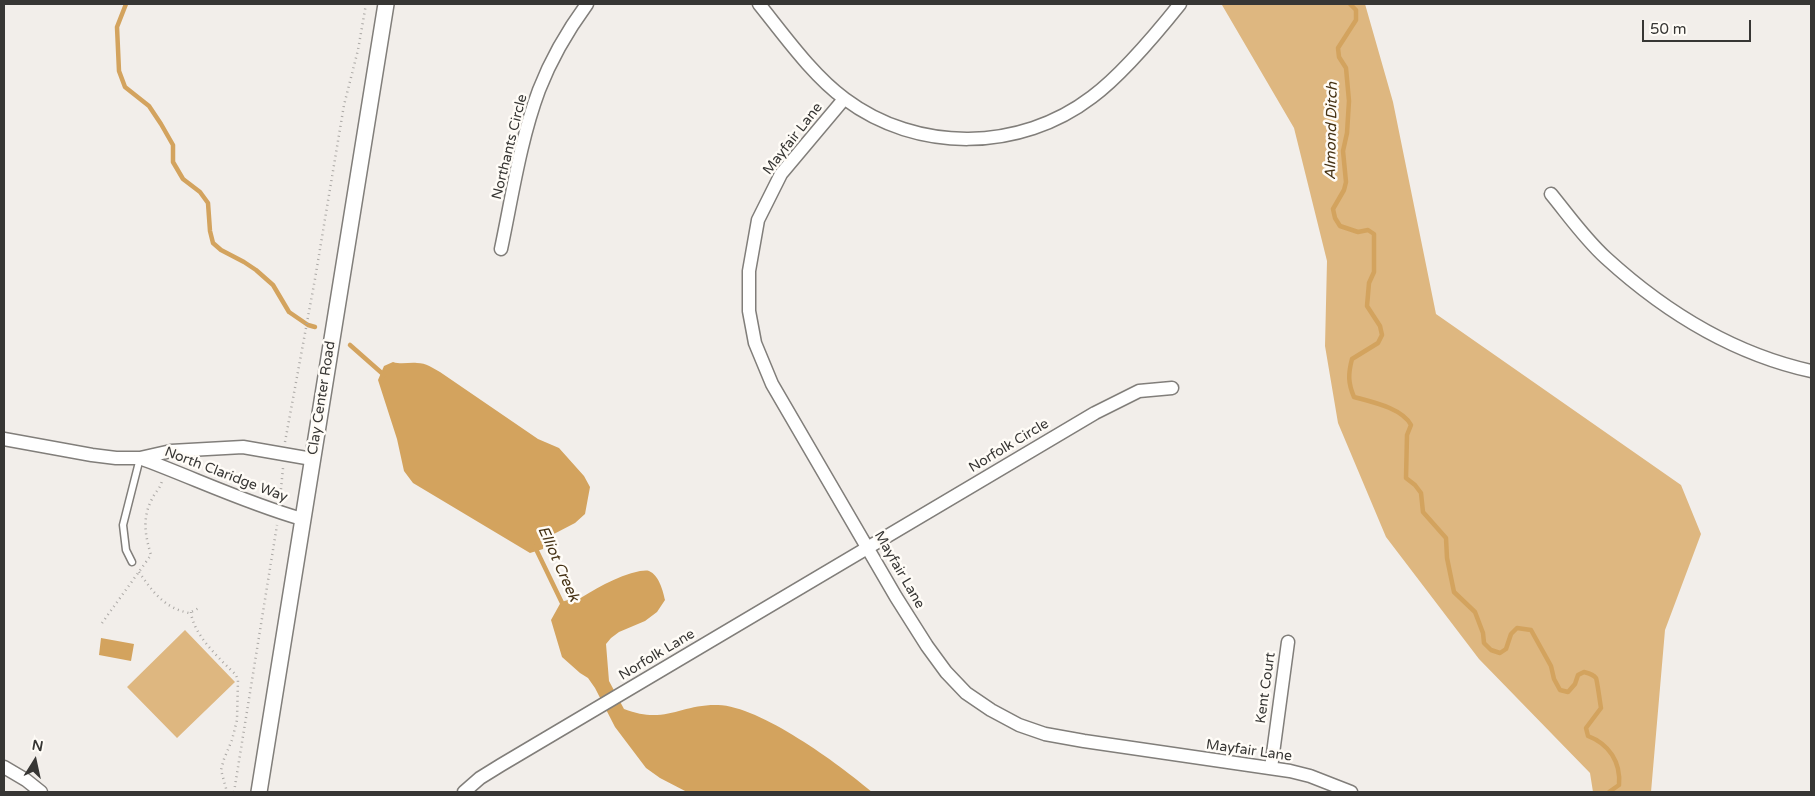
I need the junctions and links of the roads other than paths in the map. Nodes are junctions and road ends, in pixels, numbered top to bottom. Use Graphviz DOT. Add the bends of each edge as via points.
graph roads {
  1 [pos="386,4"];
  2 [pos="587,4"];
  3 [pos="759,4"];
  4 [pos="1180,4"];
  5 [pos="844,99"];
  6 [pos="1551,194"];
  7 [pos="501,249"];
  8 [pos="1811,371"];
  9 [pos="1172,388"];
  10 [pos="4,440"];
  11 [pos="140,458"];
  12 [pos="312,459"];
  13 [pos="302,519"];
  14 [pos="868,547"];
  15 [pos="132,562"];
  16 [pos="1288,642"];
  17 [pos="4,767"];
  18 [pos="1271,768"];
  19 [pos="41,792"];
  20 [pos="259,792"];
  21 [pos="464,792"];
  22 [pos="1351,792"];
  1 -- 12 [label="street, Clay Center Road"];
  2 -- 7 [label="street, Northants Circle" via="561,44 537,96"];
  3 -- 5 [label="street" via="822,79"];
  4 -- 5 [label="street" via="1117,76 1068,114 1035,129 1004,137 962,140 938,137 910,132 883,122"];
  5 -- 14 [label="street, Mayfair Lane" via="781,174 758,220 748,271 749,311 755,343 769,380"];
  6 -- 8 [label="street" via="1606,258 1664,305 1736,345"];
  9 -- 14 [label="street, Norfolk Circle" via="1130,394"];
  10 -- 11 [label="street, North Claridge Way" via="92,455"];
  11 -- 12 [label="street, North Claridge Way" via="171,452 243,447"];
  11 -- 13 [label="street, North Claridge Way" via="250,503"];
  11 -- 15 [label="lane" via="122,525 126,550"];
  12 -- 13 [label="street, Clay Center Road"];
  13 -- 20 [label="street, Clay Center Road"];
  14 -- 18 [label="street, Mayfair Lane" via="906,614 946,672 966,693 991,710 1045,734"];
  14 -- 21 [label="street, Norfolk Lane" via="501,765"];
  16 -- 18 [label="street, Kent Court"];
  17 -- 19 [label="street"];
  18 -- 22 [label="street, Mayfair Lane" via="1310,776"];
}
